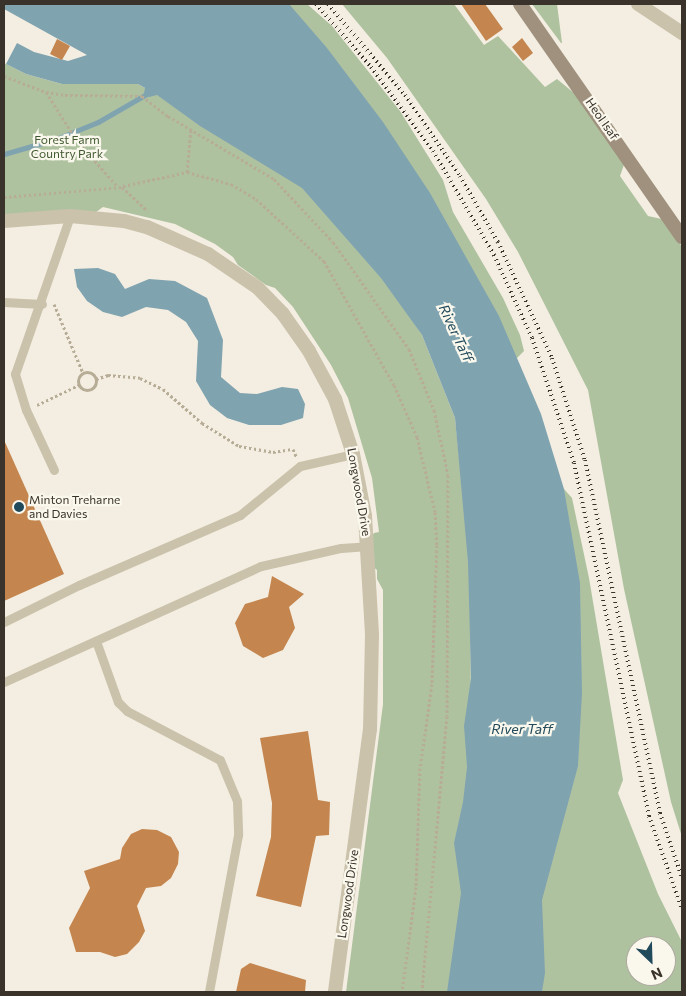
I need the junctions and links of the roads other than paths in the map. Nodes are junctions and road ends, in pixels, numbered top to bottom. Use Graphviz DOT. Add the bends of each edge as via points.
graph roads {
  1 [pos="520,4"];
  2 [pos="638,4"];
  3 [pos="682,34"];
  4 [pos="70,216"];
  5 [pos="4,221"];
  6 [pos="682,236"];
  7 [pos="4,302"];
  8 [pos="42,304"];
  9 [pos="353,454"];
  10 [pos="54,470"];
  11 [pos="368,546"];
  12 [pos="4,622"];
  13 [pos="96,641"];
  14 [pos="4,682"];
  15 [pos="209,992"];
  16 [pos="335,992"];
  1 -- 6 [label="main road, Heol Isaf"];
  2 -- 3 [label="street"];
  4 -- 5 [label="street, Longwood Drive"];
  4 -- 8 [label="lane"];
  4 -- 9 [label="street, Longwood Drive" via="124,221 170,236 228,266 258,288 283,314 329,386"];
  7 -- 8 [label="lane"];
  8 -- 10 [label="lane" via="15,374 26,410"];
  9 -- 11 [label="street, Longwood Drive"];
  9 -- 12 [label="lane" via="300,466 240,515 79,584"];
  11 -- 13 [label="lane" via="341,548 261,566"];
  11 -- 16 [label="street, Longwood Drive" via="372,634 370,729"];
  13 -- 14 [label="lane"];
  13 -- 15 [label="lane" via="118,702 127,711 220,760 237,800 238,835"];
}
